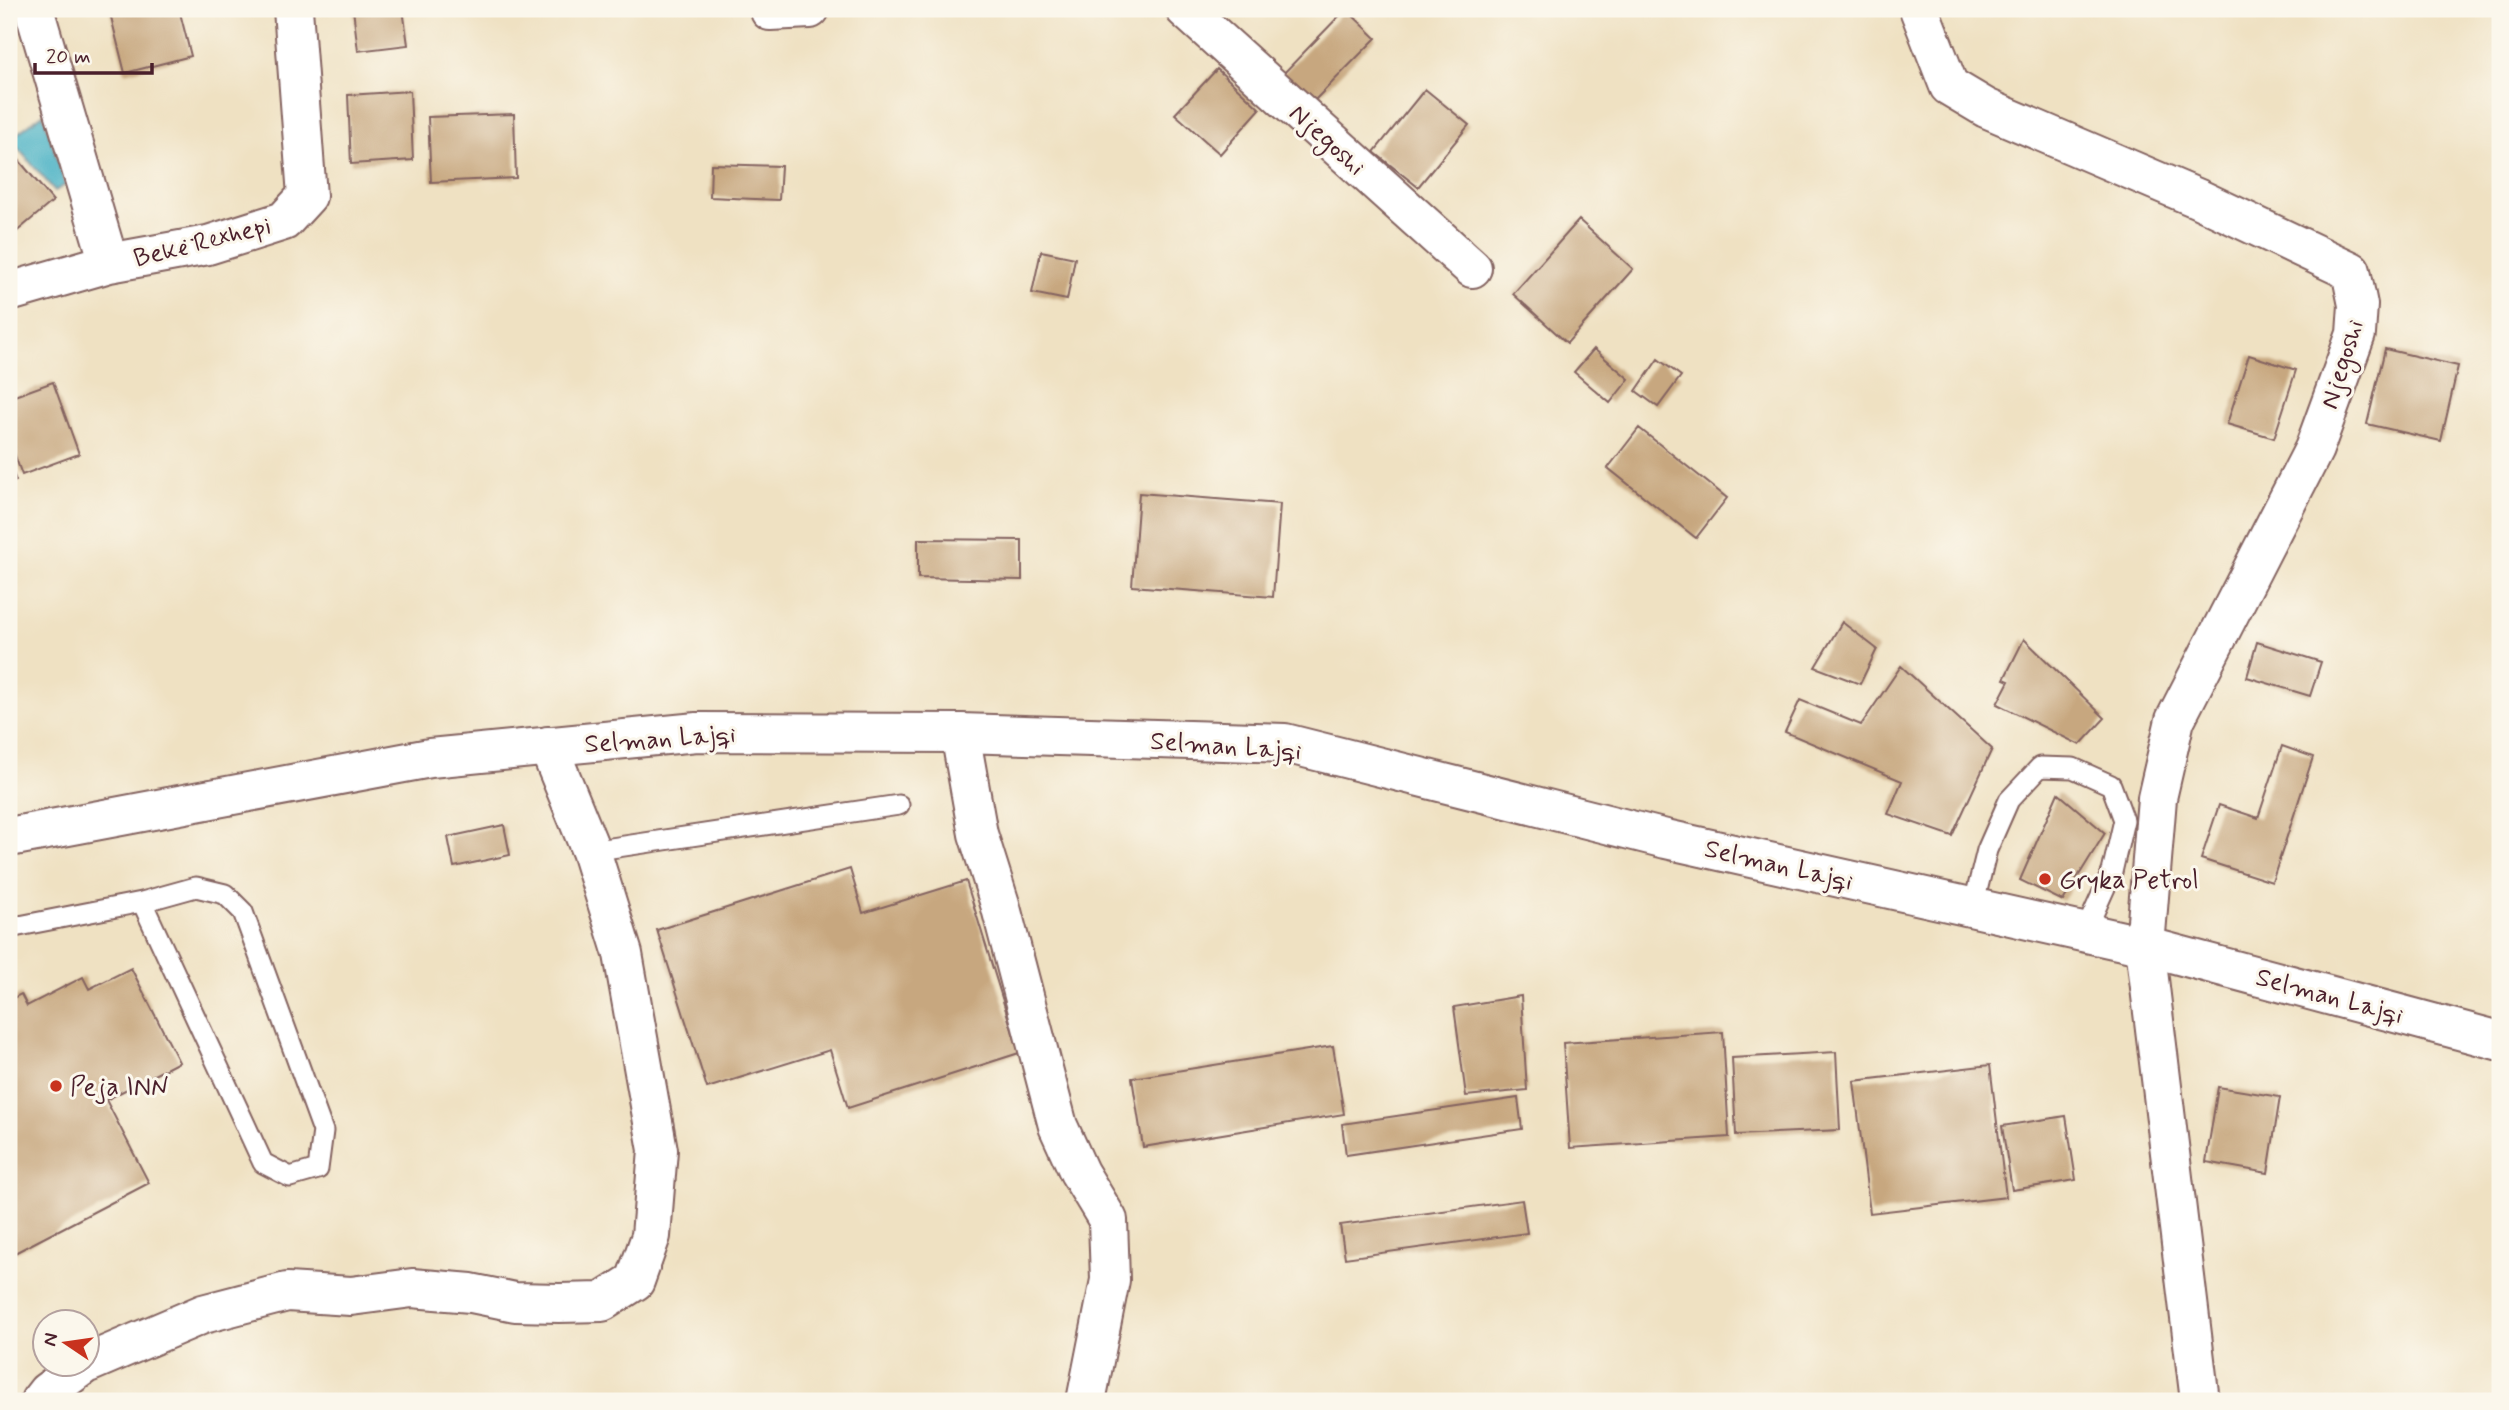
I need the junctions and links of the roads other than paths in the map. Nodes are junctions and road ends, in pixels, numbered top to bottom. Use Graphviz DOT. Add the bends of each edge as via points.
graph roads {
  1 [pos="34,9"];
  2 [pos="293,9"];
  3 [pos="810,9"];
  4 [pos="1185,9"];
  5 [pos="1919,9"];
  6 [pos="770,11"];
  7 [pos="109,263"];
  8 [pos="1472,268"];
  9 [pos="9,292"];
  10 [pos="960,733"];
  11 [pos="548,746"];
  12 [pos="899,805"];
  13 [pos="9,836"];
  14 [pos="591,851"];
  15 [pos="142,902"];
  16 [pos="1973,907"];
  17 [pos="9,928"];
  18 [pos="2085,932"];
  19 [pos="2145,946"];
  20 [pos="2500,1041"];
  21 [pos="102,1357"];
  22 [pos="66,1378"];
  23 [pos="40,1401"];
  24 [pos="1086,1401"];
  25 [pos="2200,1401"];
  1 -- 7 [label="street, Bekë Rexhepi"];
  2 -- 7 [label="street, Bekë Rexhepi" via="307,196 284,221 208,245"];
  3 -- 6 [label="street"];
  4 -- 8 [label="street, Njegoshi"];
  5 -- 19 [label="street, Njegoshi" via="1949,86 1986,108 2199,199 2351,271 2358,305 2356,334 2314,449 2175,720 2157,798"];
  7 -- 9 [label="street, Bekë Rexhepi"];
  10 -- 11 [label="street, Selman Lajqi" via="697,732"];
  10 -- 16 [label="street, Selman Lajqi" via="1285,743 1666,839"];
  10 -- 24 [label="street" via="978,834 1058,1126 1108,1220 1111,1280"];
  11 -- 13 [label="street, Selman Lajqi" via="429,758"];
  11 -- 14 [label="street"];
  12 -- 14 [label="lane"];
  14 -- 21 [label="street" via="623,954 658,1150 651,1236 635,1281 602,1302 515,1302 412,1288 351,1296 287,1292 203,1314"];
  15 -- 15 [label="lane" via="264,1164 290,1177 318,1169 323,1131 243,912 225,894 196,887"];
  15 -- 17 [label="lane"];
  16 -- 18 [label="street, Selman Lajqi"];
  16 -- 18 [label="lane" via="1987,850 2009,800 2040,767 2073,768 2111,785 2124,820 2112,872"];
  18 -- 19 [label="street, Selman Lajqi"];
  19 -- 20 [label="street, Selman Lajqi"];
  19 -- 25 [label="street"];
  22 -- 23 [label="street"];
}
